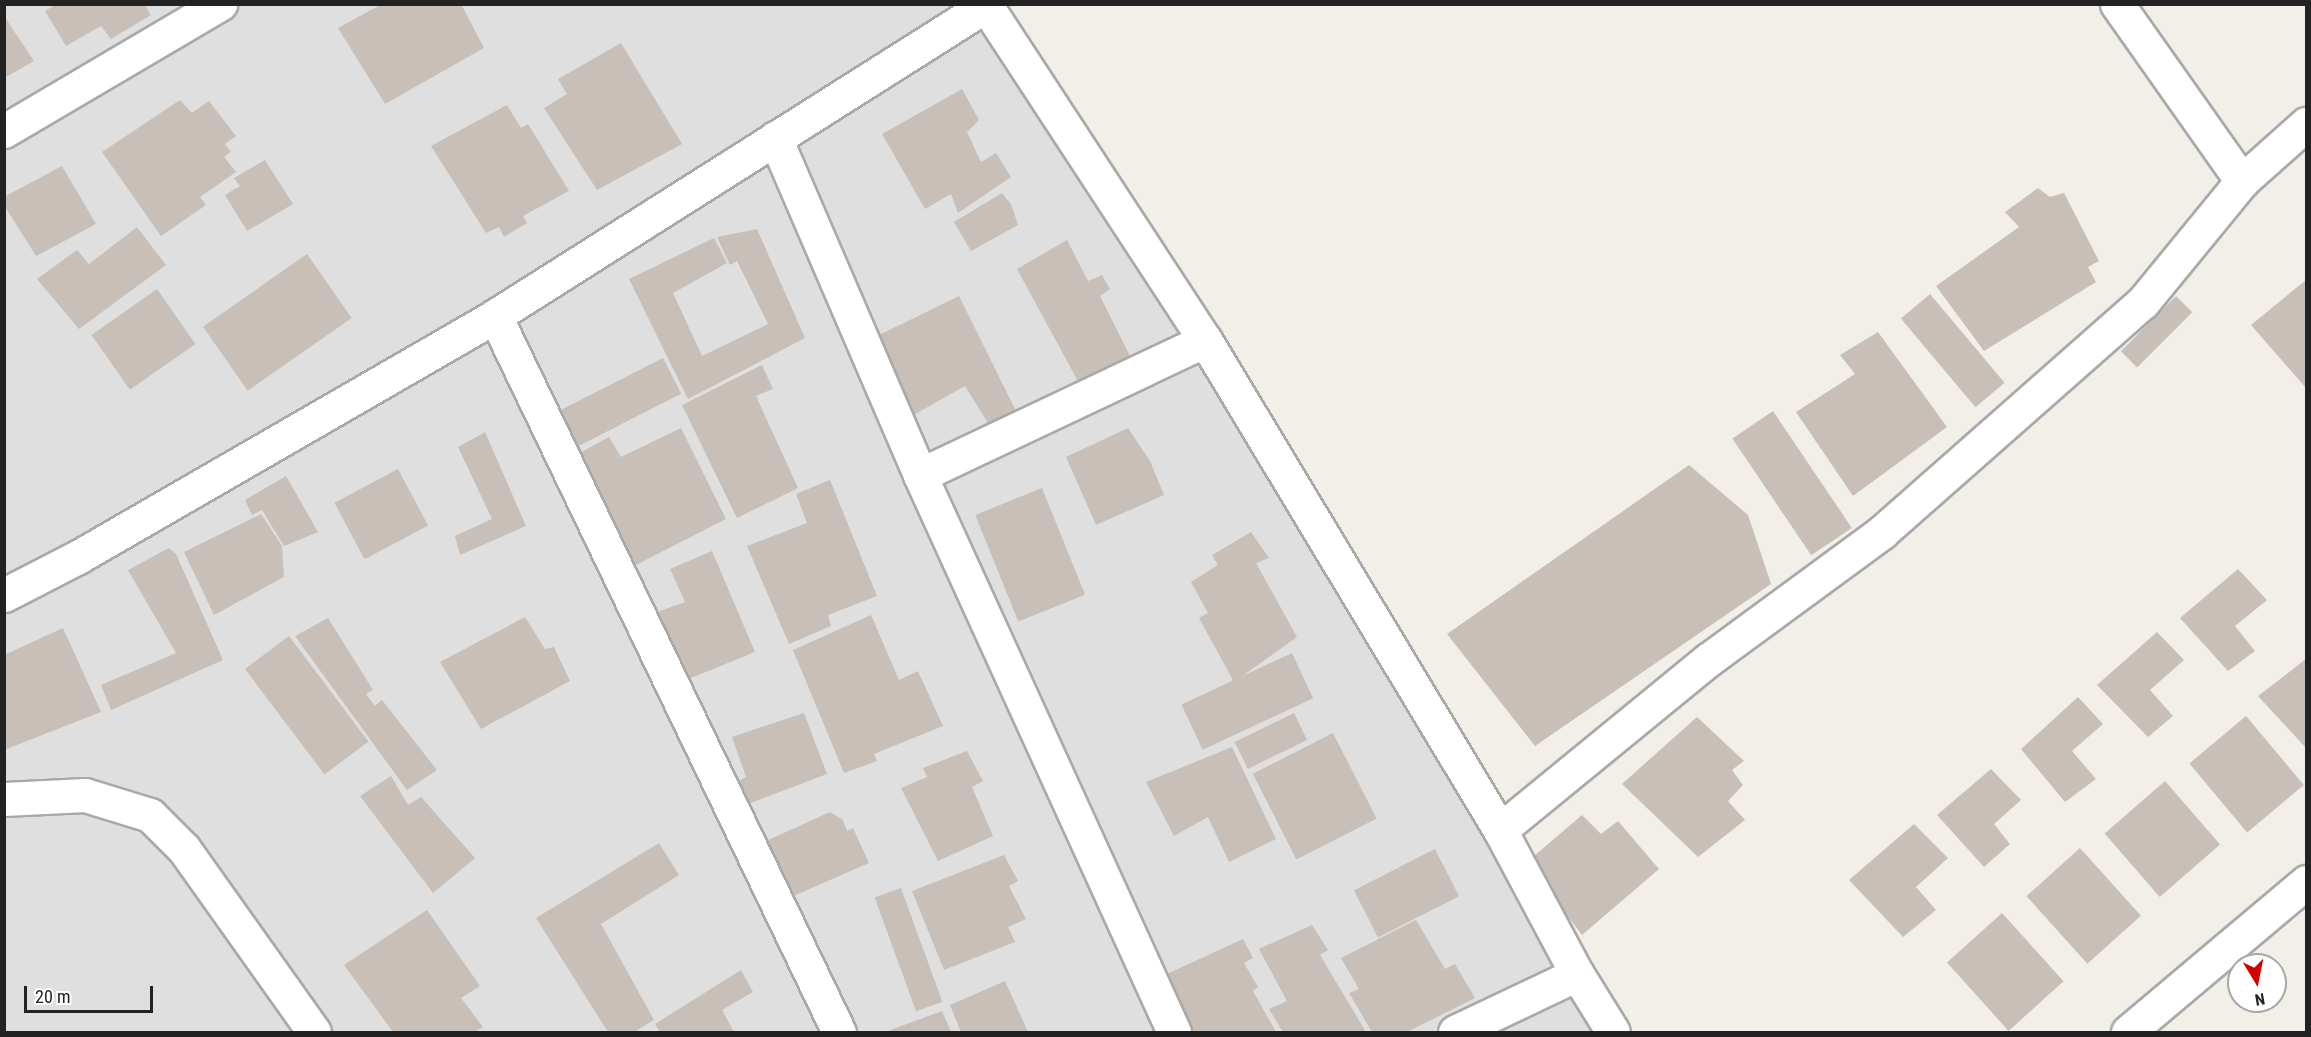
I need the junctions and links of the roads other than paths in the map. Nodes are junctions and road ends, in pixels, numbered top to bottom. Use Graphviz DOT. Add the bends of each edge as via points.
graph roads {
  1 [pos="220,4"];
  2 [pos="2117,4"];
  3 [pos="986,5"];
  4 [pos="2307,124"];
  5 [pos="4,131"];
  6 [pos="775,138"];
  7 [pos="2242,181"];
  8 [pos="495,316"];
  9 [pos="1205,340"];
  10 [pos="920,475"];
  11 [pos="4,595"];
  12 [pos="4,799"];
  13 [pos="1500,830"];
  14 [pos="2307,882"];
  15 [pos="1577,974"];
  16 [pos="314,1032"];
  17 [pos="839,1032"];
  18 [pos="1174,1032"];
  19 [pos="1455,1032"];
  20 [pos="1613,1032"];
  21 [pos="2128,1032"];
  1 -- 5 [label="street"];
  2 -- 7 [label="street"];
  3 -- 6 [label="street"];
  3 -- 9 [label="street"];
  4 -- 7 [label="street"];
  6 -- 8 [label="street"];
  6 -- 10 [label="street"];
  7 -- 13 [label="street" via="2143,302 1882,532 1708,660"];
  8 -- 11 [label="street" via="78,557"];
  8 -- 17 [label="street"];
  9 -- 10 [label="street"];
  9 -- 13 [label="street"];
  10 -- 18 [label="street"];
  12 -- 16 [label="street" via="85,795 150,815 184,849"];
  13 -- 15 [label="street"];
  14 -- 21 [label="street"];
  15 -- 19 [label="street"];
  15 -- 20 [label="street"];
}
